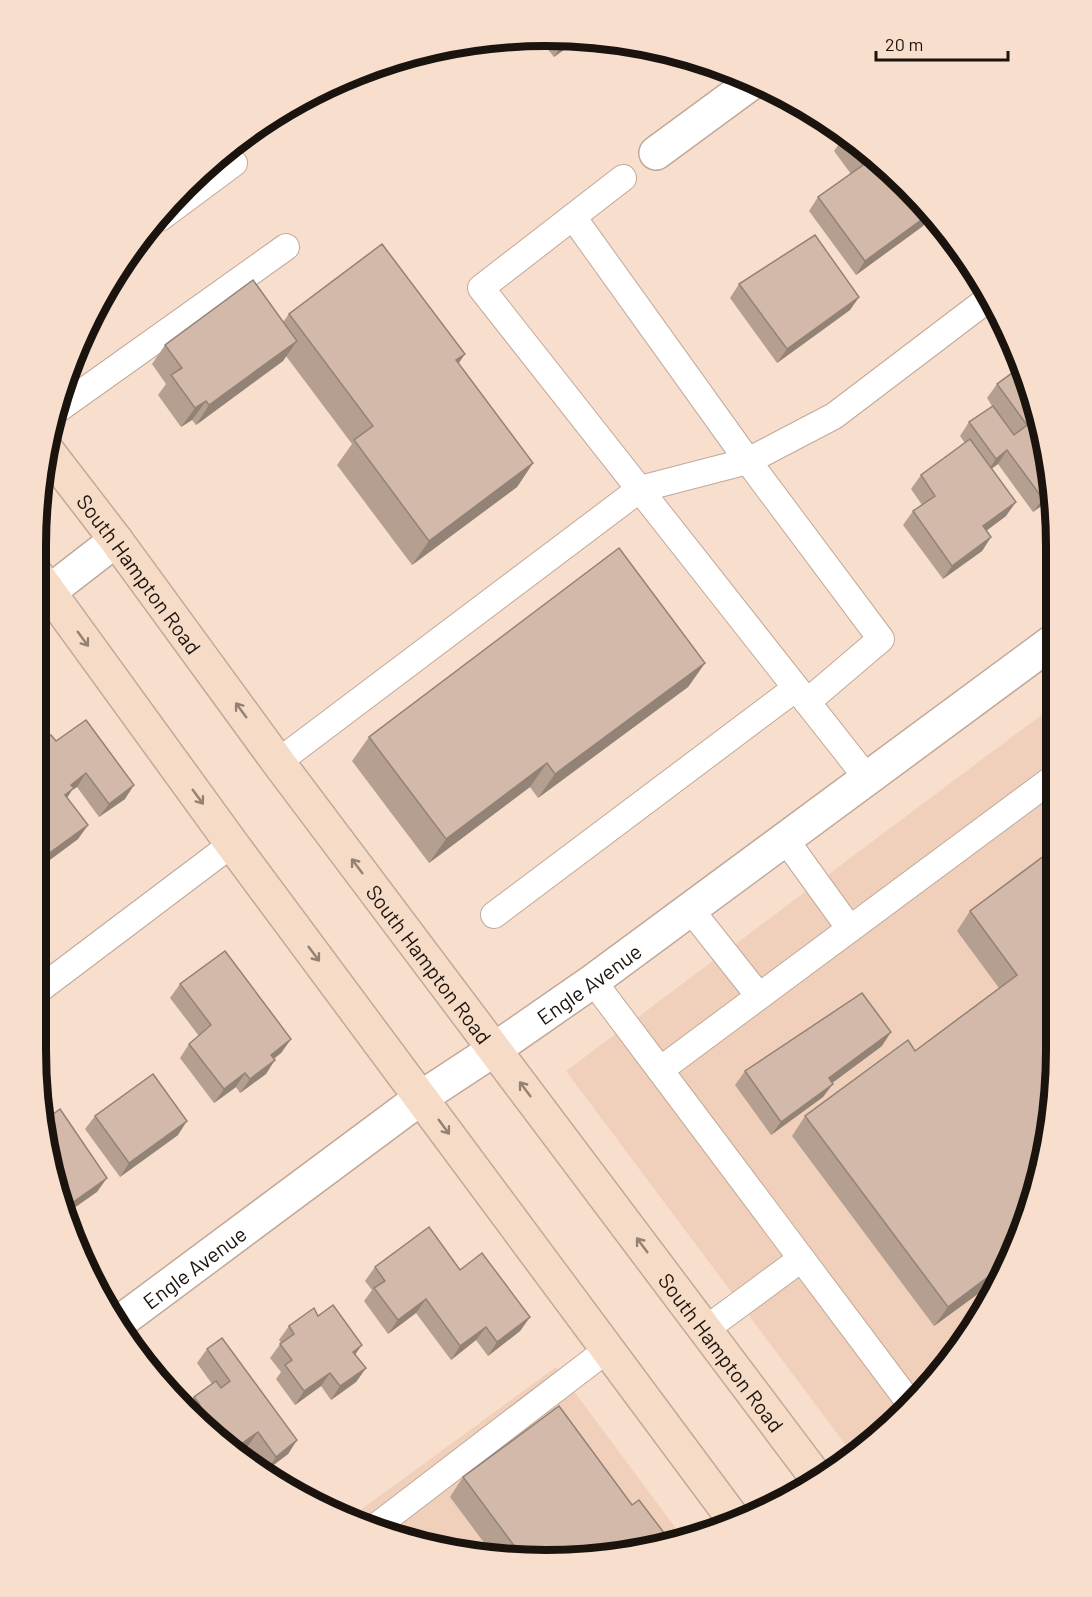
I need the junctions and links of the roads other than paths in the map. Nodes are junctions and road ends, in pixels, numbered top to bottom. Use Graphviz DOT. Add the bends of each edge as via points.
graph roads {
  1 [pos="744,88"];
  2 [pos="656,153"];
  3 [pos="234,164"];
  4 [pos="623,178"];
  5 [pos="190,196"];
  6 [pos="573,217"];
  7 [pos="286,247"];
  8 [pos="983,303"];
  9 [pos="68,402"];
  10 [pos="54,461"];
  11 [pos="748,461"];
  12 [pos="640,489"];
  13 [pos="116,540"];
  14 [pos="46,585"];
  15 [pos="46,597"];
  16 [pos="1046,646"];
  17 [pos="802,695"];
  18 [pos="278,762"];
  19 [pos="867,778"];
  20 [pos="1046,783"];
  21 [pos="785,839"];
  22 [pos="232,844"];
  23 [pos="690,909"];
  24 [pos="494,915"];
  25 [pos="850,929"];
  26 [pos="593,981"];
  27 [pos="46,984"];
  28 [pos="759,996"];
  29 [pos="495,1049"];
  30 [pos="660,1070"];
  31 [pos="422,1097"];
  32 [pos="801,1259"];
  33 [pos="124,1319"];
  34 [pos="706,1329"];
  35 [pos="608,1349"];
  36 [pos="905,1397"];
  37 [pos="813,1473"];
  38 [pos="730,1515"];
  39 [pos="381,1522"];
  1 -- 2 [label="street"];
  3 -- 5 [label="lane"];
  4 -- 6 [label="lane"];
  6 -- 11 [label="lane"];
  6 -- 12 [label="lane" via="482,288"];
  7 -- 9 [label="lane"];
  8 -- 11 [label="lane" via="834,416"];
  10 -- 13 [label="main road, South Hampton Road"];
  11 -- 12 [label="lane"];
  11 -- 17 [label="lane" via="881,639"];
  12 -- 17 [label="lane"];
  12 -- 18 [label="lane"];
  13 -- 14 [label="street"];
  18 -- 13 [label="main road, South Hampton Road, one-way"];
  15 -- 22 [label="main road, one-way"];
  16 -- 19 [label="street, Engle Avenue"];
  17 -- 19 [label="lane"];
  17 -- 24 [label="lane"];
  29 -- 18 [label="main road, South Hampton Road, one-way"];
  19 -- 21 [label="street, Engle Avenue"];
  20 -- 25 [label="lane"];
  21 -- 23 [label="street, Engle Avenue"];
  21 -- 25 [label="lane"];
  22 -- 27 [label="lane"];
  22 -- 31 [label="main road, one-way"];
  23 -- 26 [label="street, Engle Avenue"];
  23 -- 28 [label="lane"];
  25 -- 28 [label="lane"];
  26 -- 29 [label="street, Engle Avenue"];
  26 -- 30 [label="lane"];
  28 -- 30 [label="lane"];
  29 -- 31 [label="street, Engle Avenue"];
  34 -- 29 [label="main road, South Hampton Road, one-way"];
  30 -- 32 [label="lane"];
  31 -- 33 [label="street, Engle Avenue"];
  31 -- 35 [label="main road, one-way"];
  32 -- 34 [label="lane"];
  32 -- 36 [label="lane"];
  34 -- 37 [label="main road, South Hampton Road"];
  35 -- 38 [label="main road"];
  35 -- 39 [label="lane"];
}
